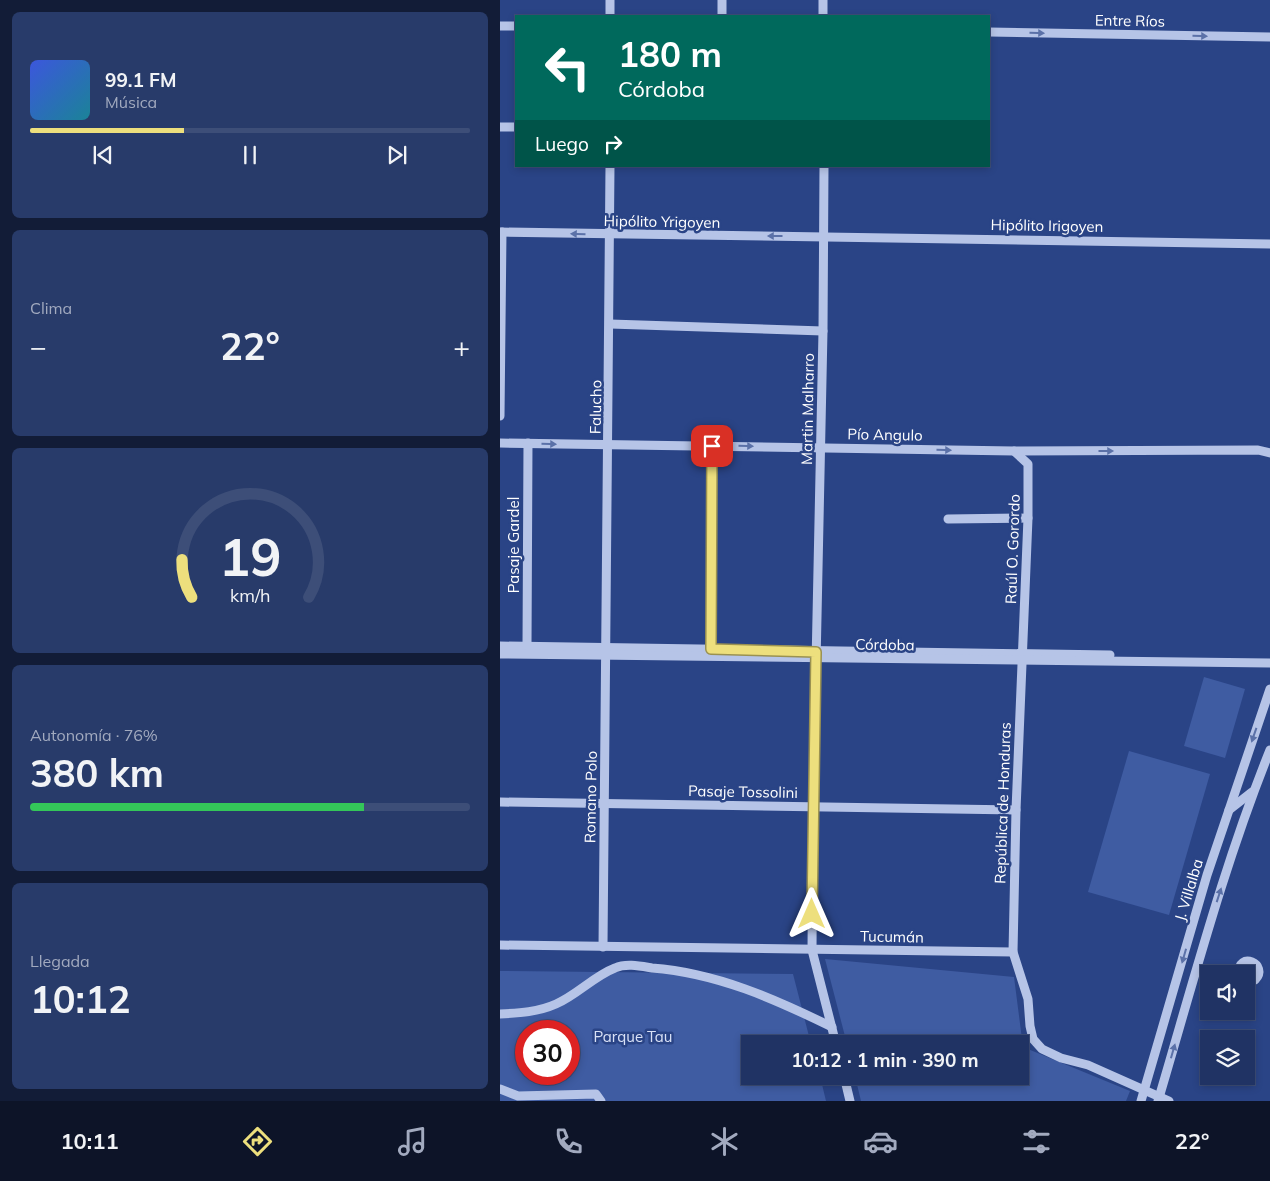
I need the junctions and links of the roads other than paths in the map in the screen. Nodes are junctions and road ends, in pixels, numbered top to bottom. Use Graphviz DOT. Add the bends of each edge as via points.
graph roads {
  1 [pos="610,0"];
  2 [pos="722,0"];
  3 [pos="823,0"];
  4 [pos="610,15"];
  5 [pos="722,15"];
  6 [pos="823,15"];
  7 [pos="500,26"];
  8 [pos="515,26"];
  9 [pos="990,32"];
  10 [pos="1270,37"];
  11 [pos="500,127"];
  12 [pos="515,127"];
  13 [pos="610,167"];
  14 [pos="824,167"];
  15 [pos="501,232"];
  16 [pos="611,235"];
  17 [pos="824,237"];
  18 [pos="1270,244"];
  19 [pos="610,324"];
  20 [pos="823,331"];
  21 [pos="500,416"];
  22 [pos="500,443"];
  23 [pos="528,443"];
  24 [pos="609,444"];
  25 [pos="712,446"];
  26 [pos="821,448"];
  27 [pos="1014,452"];
  28 [pos="1270,453"];
  29 [pos="1028,518"];
  30 [pos="948,519"];
  31 [pos="500,646"];
  32 [pos="527,646"];
  33 [pos="711,649"];
  34 [pos="607,651"];
  35 [pos="500,654"];
  36 [pos="816,655"];
  37 [pos="1270,656"];
  38 [pos="1022,657"];
  39 [pos="1270,663"];
  40 [pos="1270,689"];
  41 [pos="1270,750"];
  42 [pos="1254,790"];
  43 [pos="500,802"];
  44 [pos="605,804"];
  45 [pos="812,807"];
  46 [pos="1016,810"];
  47 [pos="1229,810"];
  48 [pos="500,945"];
  49 [pos="603,947"];
  50 [pos="812,950"];
  51 [pos="1013,952"];
  52 [pos="1240,965"];
  53 [pos="1260,972"];
  54 [pos="1270,976"];
  55 [pos="1255,980"];
  56 [pos="500,1014"];
  57 [pos="832,1027"];
  58 [pos="834,1035"];
  59 [pos="846,1085"];
  60 [pos="500,1089"];
  61 [pos="1144,1092"];
  62 [pos="519,1098"];
  63 [pos="1158,1099"];
  64 [pos="601,1101"];
  65 [pos="850,1101"];
  66 [pos="1141,1101"];
  67 [pos="1169,1101"];
  1 -- 4 [label="street"];
  2 -- 5 [label="street"];
  3 -- 6 [label="street"];
  7 -- 8 [label="street"];
  9 -- 10 [label="street, Entre Ríos, one-way"];
  11 -- 12 [label="street"];
  13 -- 16 [label="street, Falucho"];
  14 -- 17 [label="street, Martin Malharro"];
  16 -- 15 [label="street, Hipólito Yrigoyen, one-way"];
  15 -- 21 [label="street"];
  17 -- 16 [label="street, Hipólito Yrigoyen, one-way"];
  16 -- 19 [label="street, Falucho"];
  17 -- 18 [label="street, Hipólito Irigoyen"];
  17 -- 20 [label="street, Martin Malharro"];
  19 -- 20 [label="street"];
  19 -- 24 [label="street, Falucho"];
  20 -- 26 [label="street, Martin Malharro"];
  22 -- 23 [label="street, Pío Angulo"];
  23 -- 24 [label="street, Pío Angulo, one-way"];
  23 -- 32 [label="street, Pasaje Gardel"];
  24 -- 25 [label="street, Pío Angulo"];
  24 -- 34 [label="street, Falucho"];
  25 -- 26 [label="street, Pío Angulo, one-way"];
  25 -- 33 [label="street"];
  26 -- 27 [label="street, Pío Angulo, one-way"];
  26 -- 36 [label="street, Martin Malharro"];
  27 -- 28 [label="street, Pío Angulo, one-way" via="1258,450"];
  27 -- 29 [label="street, Raúl O. Gorordo" via="1028,464"];
  29 -- 30 [label="street"];
  29 -- 38 [label="street, Raúl O. Gorordo"];
  31 -- 32 [label="street, Córdoba"];
  32 -- 34 [label="street, Córdoba"];
  33 -- 34 [label="street, Córdoba"];
  33 -- 36 [label="street, Córdoba"];
  34 -- 35 [label="street, Córdoba"];
  34 -- 36 [label="street, Córdoba"];
  34 -- 44 [label="street, Romano Polo"];
  36 -- 38 [label="street, Córdoba"];
  36 -- 45 [label="street, Martin Malharro"];
  37 -- 38 [label="street, Córdoba"];
  38 -- 39 [label="street, Córdoba"];
  38 -- 46 [label="street, República de Honduras"];
  40 -- 47 [label="street, J. Villalba, one-way"];
  41 -- 42 [label="street, J. Villalba"];
  42 -- 47 [label="street"];
  63 -- 42 [label="street, J. Villalba, one-way"];
  43 -- 44 [label="street, Pasaje Tossolini"];
  44 -- 45 [label="street, Pasaje Tossolini"];
  44 -- 49 [label="street, Romano Polo"];
  45 -- 46 [label="street, Pasaje Tossolini"];
  45 -- 50 [label="street, Martin Malharro"];
  46 -- 51 [label="street, República de Honduras"];
  47 -- 61 [label="street, J. Villalba, one-way"];
  48 -- 49 [label="street, Tucumán"];
  49 -- 50 [label="street, Tucumán"];
  50 -- 51 [label="street, Tucumán"];
  50 -- 57 [label="street, Martin Malharro"];
  51 -- 61 [label="street" via="1028,999 1033,1039 1042,1049 1088,1065"];
  52 -- 53 [label="street" via="1250,960 1259,965"];
  53 -- 54 [label="street"];
  53 -- 55 [label="street"];
  56 -- 57 [label="street" via="531,1012 556,1004 615,968 628,965 685,970 739,985"];
  57 -- 58 [label="street, Martin Malharro"];
  59 -- 65 [label="street"];
  60 -- 62 [label="street"];
  61 -- 63 [label="street"];
  61 -- 66 [label="street, J. Villalba"];
  62 -- 64 [label="street" via="596,1094"];
  63 -- 67 [label="street"];
}
